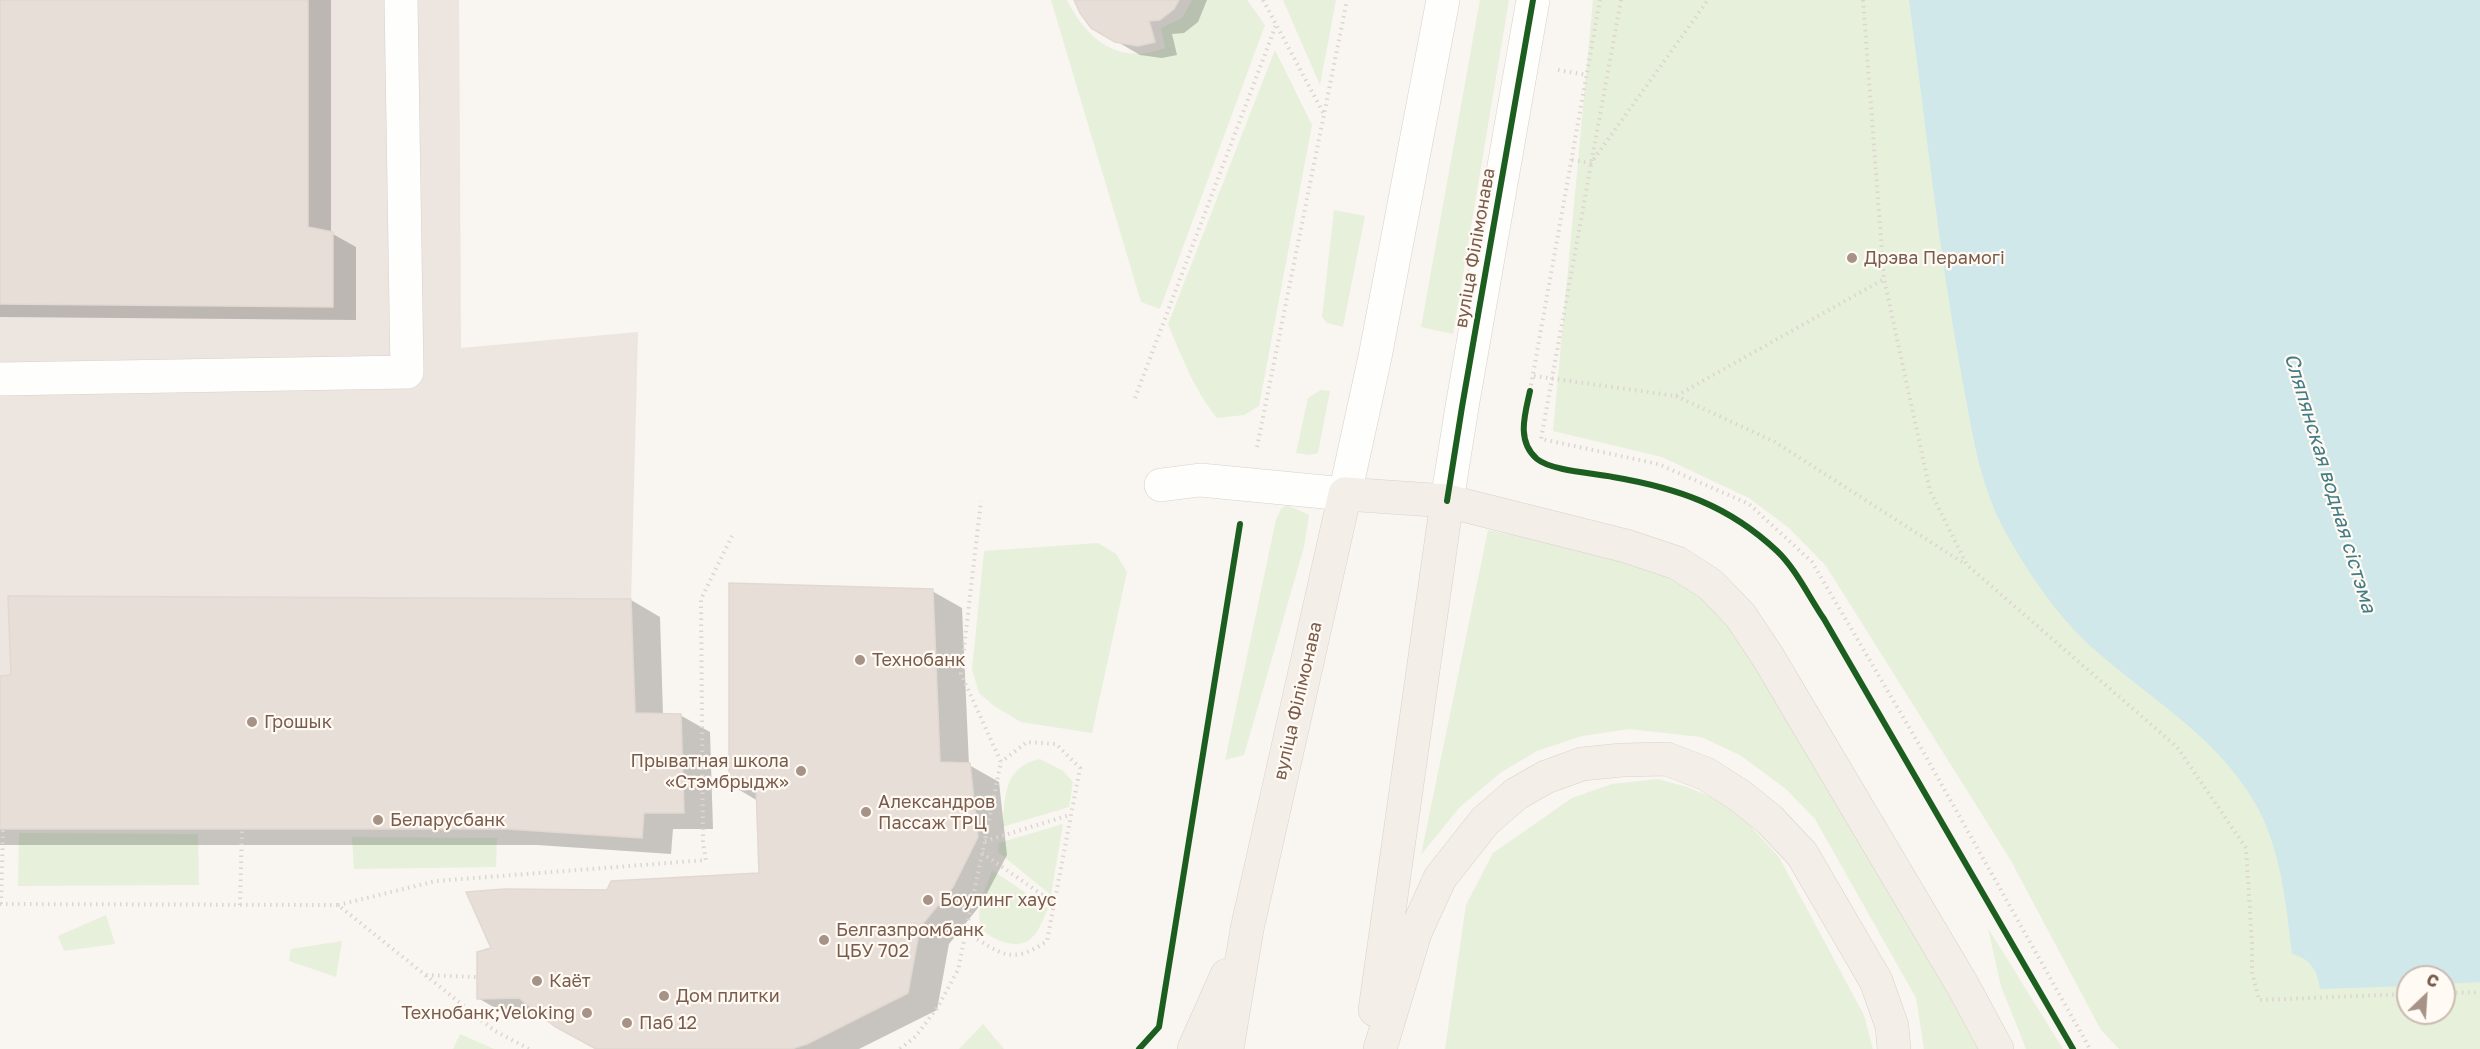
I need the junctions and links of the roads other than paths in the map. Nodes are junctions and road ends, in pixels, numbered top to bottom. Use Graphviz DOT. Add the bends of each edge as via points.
graph roads {
  1 [pos="401,0"];
  2 [pos="1443,0"];
  3 [pos="1533,0"];
  4 [pos="0,379"];
  5 [pos="1161,485"];
  6 [pos="1345,494"];
  7 [pos="1447,501"];
  8 [pos="1247,929"];
  9 [pos="1194,1049"];
  10 [pos="1227,1049"];
  11 [pos="1370,1049"];
  12 [pos="1380,1049"];
  13 [pos="1894,1049"];
  14 [pos="1997,1049"];
  1 -- 4 [label="street" via="407,372"];
  2 -- 6 [label="street, вуліца Філімонава"];
  3 -- 7 [label="street, вуліца Філімонава"];
  5 -- 6 [label="street" via="1200,480"];
  6 -- 7 [label="main road"];
  6 -- 8 [label="main road, вуліца Філімонава"];
  7 -- 11 [label="main road, вуліца Філімонава"];
  7 -- 14 [label="main road" via="1626,546 1677,563 1710,584 1740,615 1768,657 1964,986"];
  8 -- 9 [label="main road"];
  8 -- 10 [label="main road, вуліца Філімонава"];
  12 -- 13 [label="main road" via="1415,933 1440,878 1485,821 1516,794 1582,764 1667,759 1706,774 1739,795 1802,854 1876,981 1892,1026"];
}
